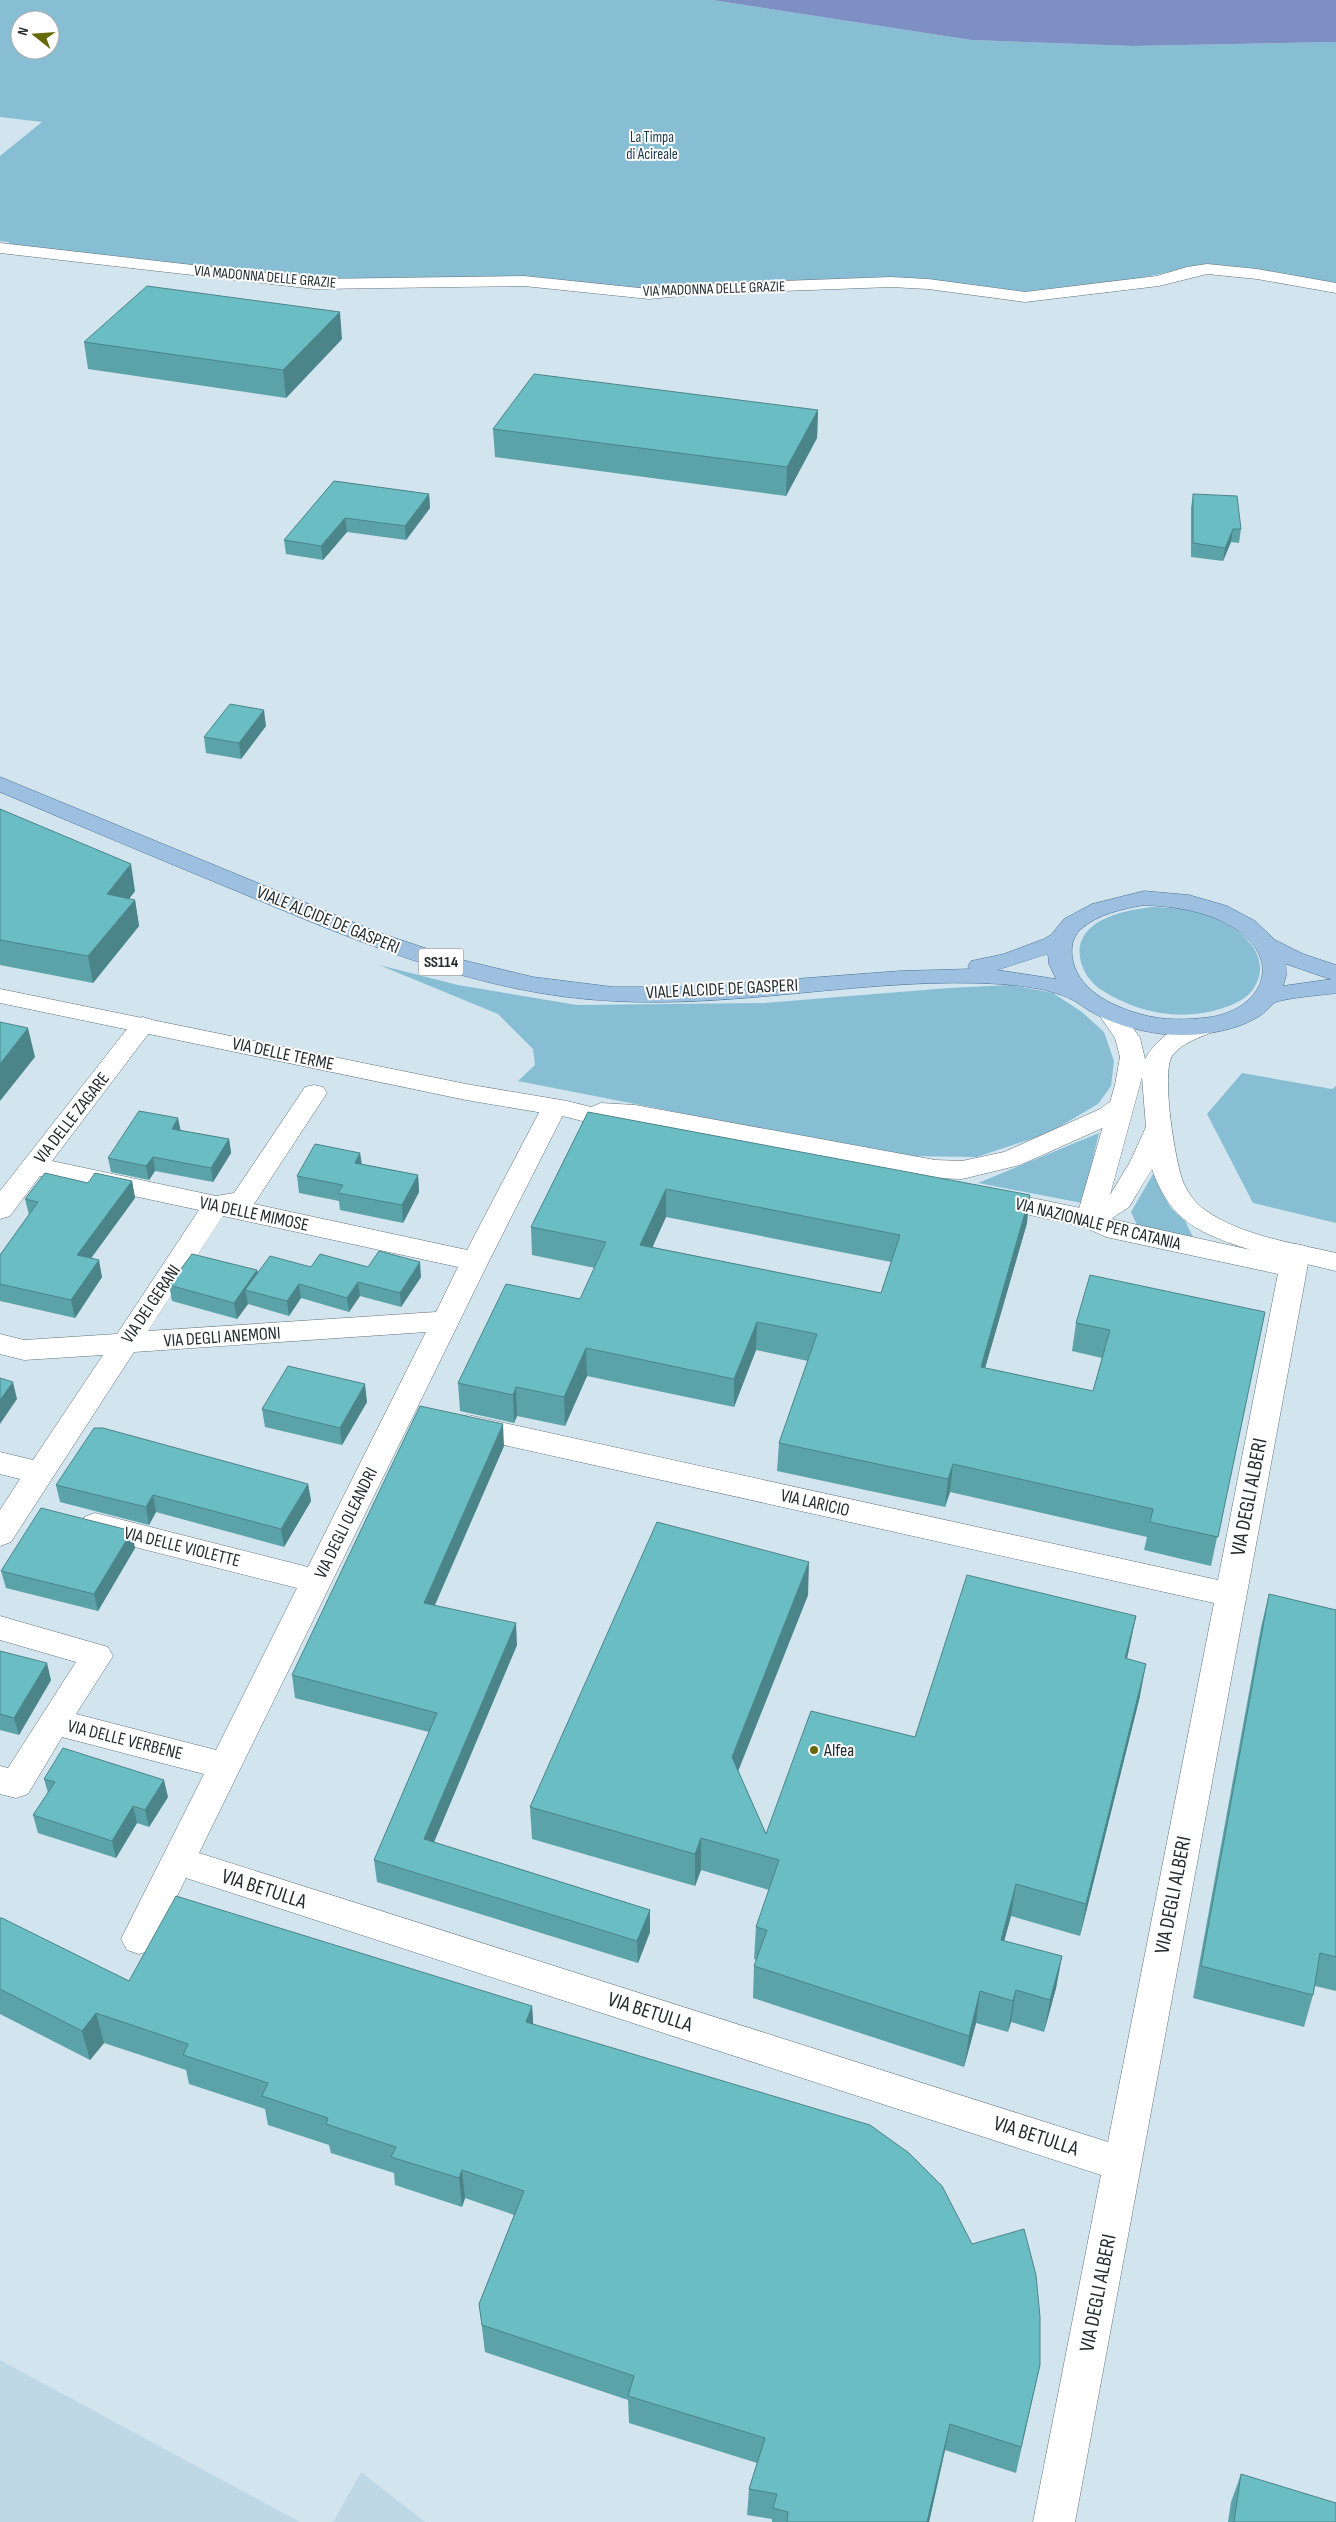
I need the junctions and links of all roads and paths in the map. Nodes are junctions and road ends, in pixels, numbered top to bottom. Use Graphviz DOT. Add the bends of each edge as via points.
graph roads {
  1 [pos="0,248"];
  2 [pos="1336,288"];
  3 [pos="0,784"];
  4 [pos="1062,938"];
  5 [pos="1268,946"];
  6 [pos="1336,973"];
  7 [pos="912,978"];
  8 [pos="1336,986"];
  9 [pos="1080,994"];
  10 [pos="0,996"];
  11 [pos="1267,996"];
  12 [pos="1109,1012"];
  13 [pos="143,1025"];
  14 [pos="1206,1026"];
  15 [pos="314,1092"];
  16 [pos="1121,1106"];
  17 [pos="560,1108"];
  18 [pos="1158,1128"];
  19 [pos="34,1166"];
  20 [pos="216,1205"];
  21 [pos="0,1210"];
  22 [pos="1090,1219"];
  23 [pos="1294,1260"];
  24 [pos="475,1261"];
  25 [pos="1336,1262"];
  26 [pos="1336,1276"];
  27 [pos="446,1321"];
  28 [pos="0,1344"];
  29 [pos="124,1344"];
  30 [pos="401,1411"];
  31 [pos="0,1463"];
  32 [pos="40,1473"];
  33 [pos="19,1505"];
  34 [pos="0,1534"];
  35 [pos="317,1581"];
  36 [pos="1230,1596"];
  37 [pos="0,1628"];
  38 [pos="54,1722"];
  39 [pos="225,1766"];
  40 [pos="0,1780"];
  41 [pos="178,1861"];
  42 [pos="139,1939"];
  43 [pos="1122,2164"];
  44 [pos="1054,2522"];
  1 -- 2 [label="street, VIA MADONNA DELLE GRAZIE" via="315,284 524,281 649,294 891,282 1025,297 1159,281 1207,269"];
  3 -- 7 [label="main road, VIALE ALCIDE DE GASPERI / SS114" via="332,923 461,969 527,984 579,991 672,994"];
  4 -- 5 [label="main road" via="1074,923 1092,910 1144,898 1203,905 1252,929"];
  4 -- 7 [label="main road" via="1040,950 1005,962"];
  4 -- 9 [label="main road" via="1059,957 1065,976"];
  5 -- 6 [label="main road"];
  5 -- 11 [label="main road" via="1275,963 1275,980"];
  7 -- 9 [label="main road" via="1009,977 1055,985"];
  8 -- 11 [label="main road"];
  9 -- 12 [label="main road"];
  10 -- 13 [label="street, VIA DELLE TERME"];
  11 -- 14 [label="main road" via="1243,1015"];
  12 -- 14 [label="main road" via="1139,1022 1173,1027"];
  12 -- 16 [label="street" via="1127,1038 1133,1057"];
  13 -- 17 [label="street, VIA DELLE TERME" via="466,1092"];
  13 -- 19 [label="street, VIA DELLE ZAGARE"];
  14 -- 18 [label="street" via="1177,1037 1161,1054 1153,1079"];
  15 -- 20 [label="street" via="243,1201"];
  16 -- 17 [label="street" via="1109,1115 1010,1159 962,1170 883,1161 635,1113"];
  16 -- 22 [label="street"];
  17 -- 22 [label="street, VIA NAZIONALE PER CATANIA" via="618,1123"];
  17 -- 24 [label="street, VIA DEGLI OLEANDRI"];
  18 -- 22 [label="street" via="1120,1201"];
  18 -- 23 [label="street" via="1165,1172 1182,1203 1196,1216 1219,1229"];
  19 -- 20 [label="street, VIA DELLE MIMOSE"];
  19 -- 21 [label="street, VIA DELLE ZAGARE"];
  20 -- 24 [label="street, VIA DELLE MIMOSE"];
  20 -- 29 [label="street, VIA DEI GERANI"];
  22 -- 23 [label="street, VIA NAZIONALE PER CATANIA" via="1106,1228"];
  23 -- 25 [label="street"];
  23 -- 26 [label="street, VIA NAZIONALE PER CATANIA"];
  23 -- 36 [label="street, VIA DEGLI ALBERI"];
  24 -- 27 [label="street, VIA DEGLI OLEANDRI"];
  27 -- 29 [label="street, VIA DEGLI ANEMONI"];
  27 -- 30 [label="street, VIA DEGLI OLEANDRI"];
  28 -- 29 [label="street, VIA DEGLI ANEMONI" via="24,1350"];
  29 -- 32 [label="street, VIA DEI GERANI"];
  30 -- 35 [label="street, VIA DEGLI OLEANDRI"];
  30 -- 36 [label="street, VIA LARICIO"];
  31 -- 32 [label="street"];
  32 -- 33 [label="street, VIA DEI GERANI"];
  33 -- 34 [label="street, VIA DEI GERANI"];
  33 -- 35 [label="street, VIA DELLE VIOLETTE"];
  35 -- 39 [label="street, VIA DEGLI OLEANDRI"];
  36 -- 43 [label="street, VIA DEGLI ALBERI"];
  37 -- 38 [label="street" via="97,1656"];
  38 -- 39 [label="street, VIA DELLE VERBENE"];
  38 -- 40 [label="street, VIA DELLE VERBENE" via="16,1784"];
  39 -- 41 [label="street, VIA DEGLI OLEANDRI"];
  41 -- 42 [label="street, VIA DEGLI OLEANDRI"];
  41 -- 43 [label="street, VIA BETULLA"];
  43 -- 44 [label="street, VIA DEGLI ALBERI"];
}
